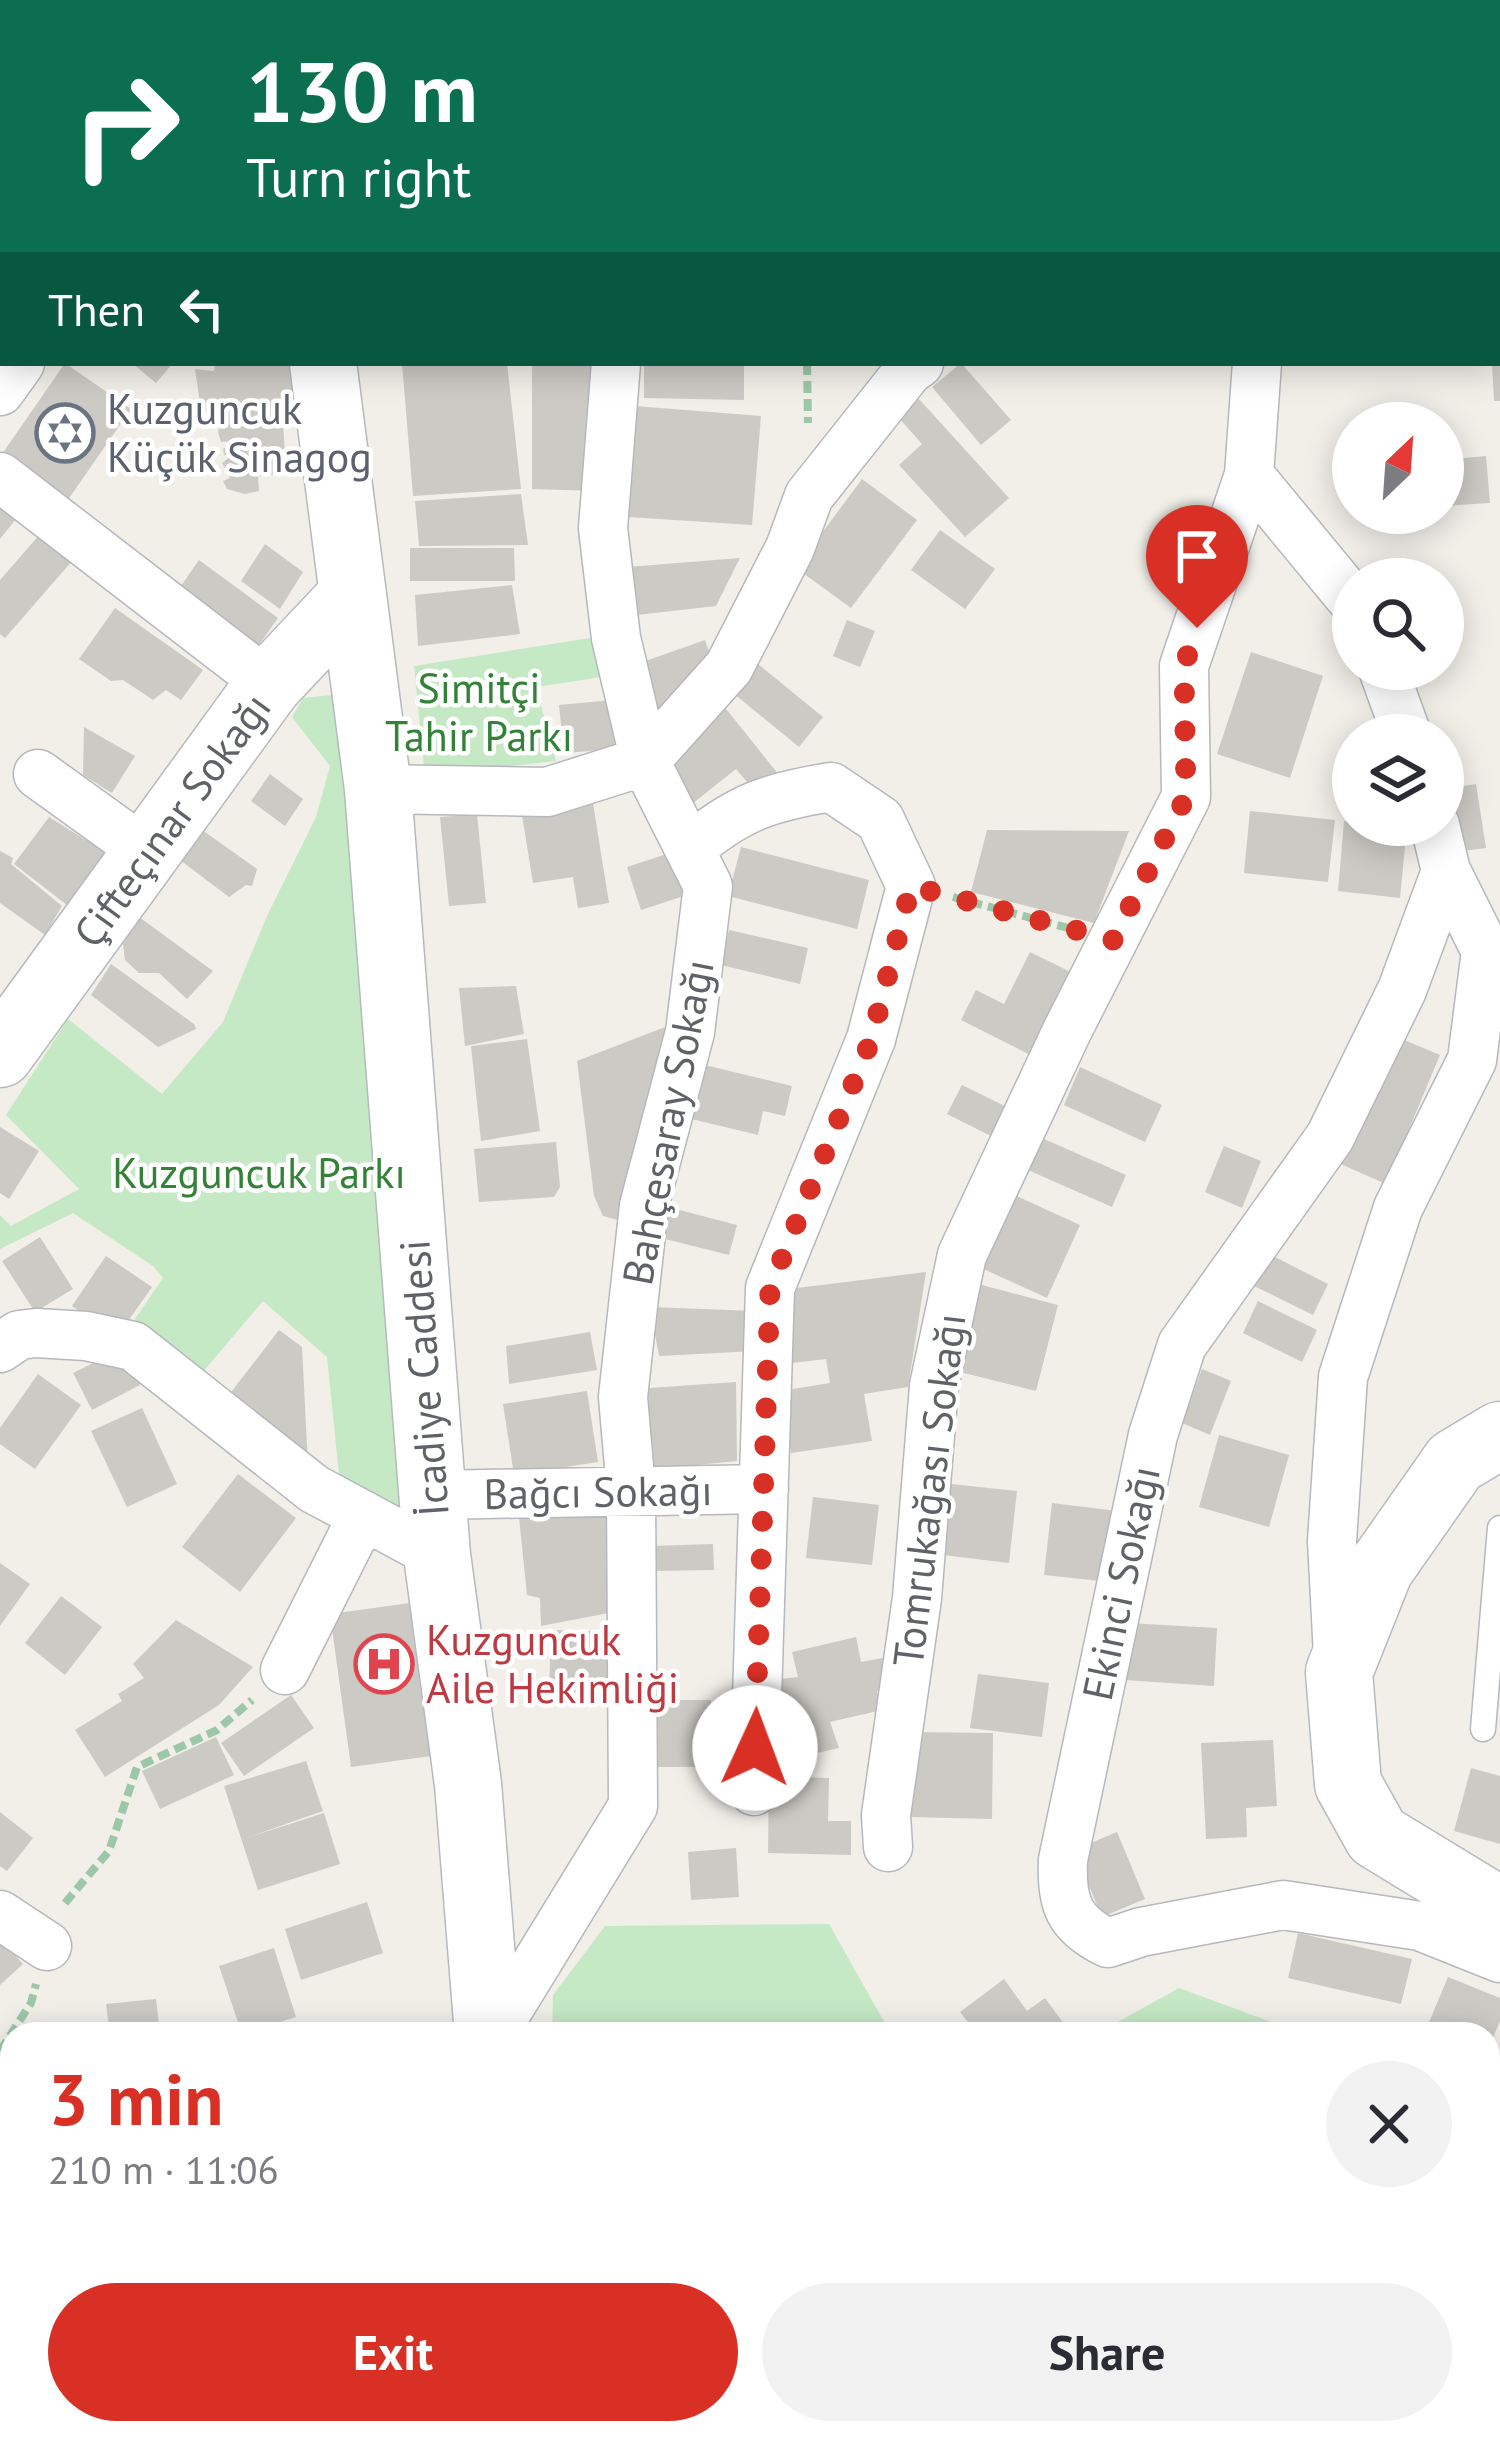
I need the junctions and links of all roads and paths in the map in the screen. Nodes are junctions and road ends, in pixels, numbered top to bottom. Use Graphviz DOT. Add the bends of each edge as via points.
graph roads {
  1 [pos="323,366"];
  2 [pos="616,366"];
  3 [pos="915,366"];
  4 [pos="1257,366"];
  5 [pos="1249,475"];
  6 [pos="0,477"];
  7 [pos="1332,576"];
  8 [pos="353,595"];
  9 [pos="269,684"];
  10 [pos="645,761"];
  11 [pos="38,774"];
  12 [pos="378,789"];
  13 [pos="690,848"];
  14 [pos="1441,848"];
  15 [pos="148,854"];
  16 [pos="911,886"];
  17 [pos="1113,940"];
  18 [pos="0,1054"];
  19 [pos="0,1348"];
  20 [pos="1500,1435"];
  21 [pos="631,1489"];
  22 [pos="764,1490"];
  23 [pos="363,1515"];
  24 [pos="435,1525"];
  25 [pos="1500,1528"];
  26 [pos="285,1670"];
  27 [pos="1339,1672"];
  28 [pos="1483,1729"];
  29 [pos="754,1791"];
  30 [pos="888,1847"];
  31 [pos="1500,1911"];
  32 [pos="0,1915"];
  33 [pos="47,1946"];
  34 [pos="1500,1958"];
  35 [pos="19,2022"];
  36 [pos="490,2022"];
  37 [pos="498,2022"];
  1 -- 8 [label="street, İcadiye Caddesi"];
  2 -- 10 [label="street, Bahçesaray Sokağı" via="603,527 616,638"];
  3 -- 10 [label="street" via="809,496 729,667"];
  4 -- 5 [label="street, Tomrukağası Sokağı"];
  5 -- 7 [label="street"];
  5 -- 17 [label="street, Tomrukağası Sokağı" via="1184,666 1186,797"];
  6 -- 9 [label="street"];
  8 -- 9 [label="street, Çifteçınar Sokağı"];
  8 -- 12 [label="street, İcadiye Caddesi"];
  9 -- 15 [label="street, Çifteçınar Sokağı"];
  10 -- 12 [label="street" via="547,792"];
  10 -- 13 [label="street, Bahçesaray Sokağı"];
  11 -- 15 [label="street"];
  12 -- 24 [label="street, İcadiye Caddesi"];
  13 -- 16 [label="street" via="773,796 831,787 880,820"];
  13 -- 21 [label="street, Bahçesaray Sokağı" via="708,886 690,1032 644,1206 623,1397"];
  14 -- 27 [label="street" via="1486,951 1472,1060 1398,1208 1343,1377 1332,1541"];
  14 -- 34 [label="street, Ekinci Sokağı" via="1402,990 1330,1137 1182,1345 1153,1435 1061,1896 1084,1932 1108,1943 1283,1905 1420,1926"];
  15 -- 18 [label="street, Çifteçınar Sokağı"];
  16 -- 17 [label="path"];
  16 -- 22 [label="street, Bağcı Sokağı" via="871,1040 770,1288"];
  17 -- 30 [label="street, Tomrukağası Sokağı" via="962,1255 934,1386"];
  19 -- 23 [label="street" via="36,1333 133,1346 314,1489"];
  20 -- 27 [label="street" via="1455,1462 1380,1569"];
  21 -- 22 [label="street, Bağcı Sokağı"];
  21 -- 24 [label="street, Bağcı Sokağı"];
  21 -- 37 [label="street, Bahçesaray Sokağı" via="633,1806"];
  22 -- 29 [label="street, Bağcı Sokağı"];
  23 -- 24 [label="street"];
  23 -- 26 [label="street"];
  24 -- 36 [label="street, İcadiye Caddesi"];
  25 -- 28 [label="lane"];
  26 -- 33 [label="path" via="217,1730 137,1767 109,1851 56,1915"];
  27 -- 31 [label="street" via="1348,1784 1377,1836"];
  32 -- 33 [label="street"];
  33 -- 35 [label="path"];
}
